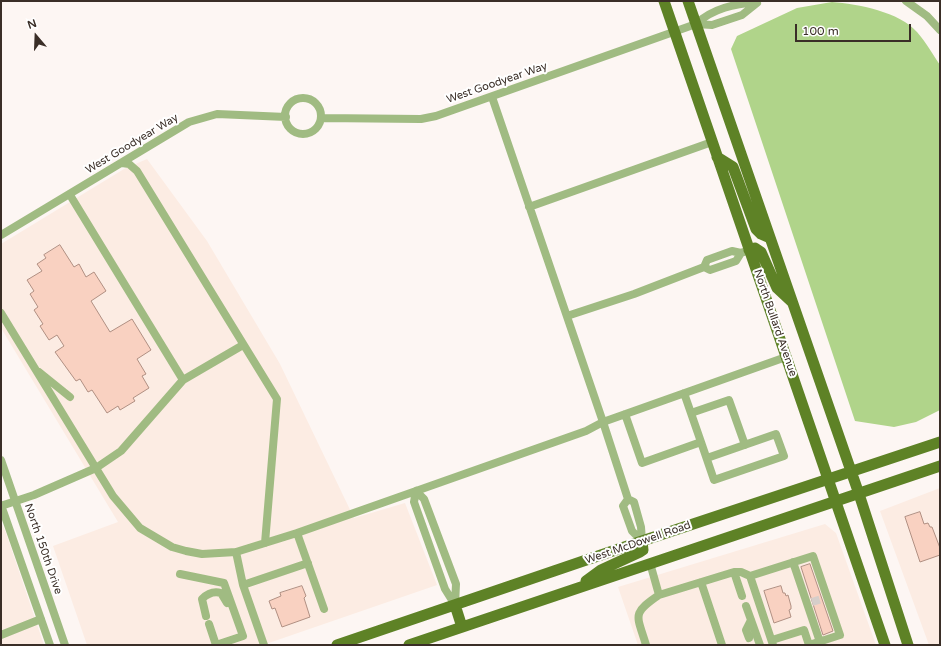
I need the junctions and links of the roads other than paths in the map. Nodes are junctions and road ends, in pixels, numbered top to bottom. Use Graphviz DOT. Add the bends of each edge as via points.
graph roads {
  1 [pos="664,1"];
  2 [pos="688,1"];
  3 [pos="906,1"];
  4 [pos="759,2"];
  5 [pos="696,24"];
  6 [pos="940,30"];
  7 [pos="674,32"];
  8 [pos="492,97"];
  9 [pos="286,117"];
  10 [pos="321,118"];
  11 [pos="712,142"];
  12 [pos="717,157"];
  13 [pos="122,163"];
  14 [pos="70,195"];
  15 [pos="529,207"];
  16 [pos="1,235"];
  17 [pos="770,238"];
  18 [pos="745,252"];
  19 [pos="793,302"];
  20 [pos="1,313"];
  21 [pos="567,316"];
  22 [pos="243,345"];
  23 [pos="786,357"];
  24 [pos="34,368"];
  25 [pos="183,380"];
  26 [pos="684,393"];
  27 [pos="70,397"];
  28 [pos="691,413"];
  29 [pos="624,414"];
  30 [pos="603,422"];
  31 [pos="701,442"];
  32 [pos="940,442"];
  33 [pos="745,445"];
  34 [pos="707,458"];
  35 [pos="1,460"];
  36 [pos="940,466"];
  37 [pos="96,468"];
  38 [pos="851,473"];
  39 [pos="829,480"];
  40 [pos="416,491"];
  41 [pos="859,494"];
  42 [pos="628,499"];
  43 [pos="15,501"];
  44 [pos="837,501"];
  45 [pos="1,506"];
  46 [pos="297,533"];
  47 [pos="642,541"];
  48 [pos="265,543"];
  49 [pos="236,552"];
  50 [pos="793,562"];
  51 [pos="308,563"];
  52 [pos="650,563"];
  53 [pos="734,572"];
  54 [pos="180,574"];
  55 [pos="750,576"];
  56 [pos="702,582"];
  57 [pos="243,584"];
  58 [pos="580,587"];
  59 [pos="659,595"];
  60 [pos="742,596"];
  61 [pos="455,605"];
  62 [pos="746,606"];
  63 [pos="324,609"];
  64 [pos="41,619"];
  65 [pos="751,620"];
  66 [pos="462,627"];
  67 [pos="242,633"];
  68 [pos="1,635"];
  69 [pos="748,638"];
  70 [pos="820,642"];
  71 [pos="773,643"];
  72 [pos="50,645"];
  73 [pos="65,645"];
  74 [pos="216,645"];
  75 [pos="264,645"];
  76 [pos="337,645"];
  77 [pos="409,645"];
  78 [pos="646,645"];
  79 [pos="722,645"];
  80 [pos="760,645"];
  81 [pos="809,645"];
  82 [pos="885,645"];
  83 [pos="908,645"];
  1 -- 7 [label="main road, North Bullard Avenue"];
  2 -- 5 [label="main road"];
  3 -- 6 [label="street" via="927,16"];
  4 -- 5 [label="street" via="737,4 707,14"];
  4 -- 5 [label="street" via="742,15 712,25"];
  5 -- 7 [label="street, West Goodyear Way"];
  5 -- 17 [label="main road"];
  7 -- 8 [label="street, West Goodyear Way"];
  7 -- 11 [label="main road, North Bullard Avenue"];
  8 -- 10 [label="street, West Goodyear Way" via="421,119"];
  8 -- 15 [label="street"];
  9 -- 10 [label="street" via="291,129 303,134 316,130"];
  9 -- 10 [label="street" via="291,104 304,99 317,104"];
  9 -- 13 [label="street, West Goodyear Way" via="217,114 203,117 189,122"];
  11 -- 12 [label="main road, North Bullard Avenue"];
  11 -- 15 [label="street"];
  12 -- 17 [label="main road" via="733,167 756,229"];
  12 -- 18 [label="main road, North Bullard Avenue"];
  13 -- 14 [label="street, West Goodyear Way"];
  13 -- 22 [label="street" via="129,164 137,171"];
  14 -- 16 [label="street, West Goodyear Way"];
  14 -- 25 [label="street"];
  15 -- 21 [label="street"];
  17 -- 19 [label="main road"];
  18 -- 19 [label="main road" via="755,248 761,252 777,288"];
  18 -- 21 [label="street" via="732,251 707,260 704,267"];
  18 -- 23 [label="main road, North Bullard Avenue"];
  19 -- 38 [label="main road"];
  20 -- 24 [label="street"];
  21 -- 30 [label="street"];
  22 -- 25 [label="street"];
  22 -- 48 [label="street" via="277,399"];
  23 -- 26 [label="street"];
  23 -- 39 [label="main road, North Bullard Avenue"];
  24 -- 27 [label="street"];
  24 -- 37 [label="street"];
  25 -- 37 [label="street" via="122,451"];
  26 -- 28 [label="street"];
  26 -- 29 [label="street"];
  28 -- 31 [label="street"];
  28 -- 33 [label="street" via="729,400"];
  29 -- 30 [label="street"];
  29 -- 31 [label="street" via="642,463"];
  30 -- 40 [label="street" via="586,431"];
  30 -- 42 [label="street"];
  31 -- 34 [label="street"];
  32 -- 38 [label="main road, West McDowell Road"];
  33 -- 34 [label="street"];
  33 -- 34 [label="street" via="776,434 784,456 714,480"];
  35 -- 43 [label="street, North 150th Drive"];
  36 -- 41 [label="main road, West McDowell Road"];
  37 -- 43 [label="street" via="34,496"];
  37 -- 49 [label="street" via="126,514 154,537 186,551 219,554"];
  38 -- 39 [label="main road, West McDowell Road"];
  38 -- 41 [label="main road"];
  39 -- 44 [label="main road, North Bullard Avenue"];
  39 -- 47 [label="main road, West McDowell Road"];
  40 -- 46 [label="street"];
  40 -- 61 [label="street" via="414,502 445,589"];
  40 -- 61 [label="street" via="424,499 456,584"];
  41 -- 44 [label="main road, West McDowell Road"];
  41 -- 83 [label="main road"];
  42 -- 47 [label="street" via="634,502"];
  42 -- 47 [label="street" via="623,506 632,531"];
  43 -- 45 [label="street"];
  43 -- 73 [label="street, North 150th Drive"];
  44 -- 52 [label="main road, West McDowell Road"];
  44 -- 82 [label="main road, North Bullard Avenue"];
  45 -- 64 [label="street"];
  46 -- 48 [label="street"];
  46 -- 51 [label="street"];
  47 -- 58 [label="main road" via="643,550 601,570"];
  47 -- 61 [label="main road, West McDowell Road"];
  48 -- 49 [label="street"];
  49 -- 57 [label="street"];
  50 -- 55 [label="street"];
  50 -- 70 [label="street" via="810,603"];
  50 -- 70 [label="street" via="813,556 824,598 840,635"];
  51 -- 57 [label="street"];
  51 -- 63 [label="street"];
  52 -- 58 [label="main road, West McDowell Road"];
  52 -- 59 [label="street"];
  53 -- 55 [label="street"];
  53 -- 56 [label="street"];
  53 -- 60 [label="street"];
  54 -- 67 [label="street" via="224,583"];
  55 -- 71 [label="street"];
  56 -- 59 [label="street"];
  56 -- 79 [label="street"];
  57 -- 75 [label="street"];
  58 -- 66 [label="main road, West McDowell Road"];
  59 -- 78 [label="street" via="640,608 637,617"];
  61 -- 66 [label="main road"];
  61 -- 76 [label="main road, West McDowell Road"];
  62 -- 65 [label="street"];
  64 -- 68 [label="street"];
  64 -- 72 [label="street"];
  65 -- 69 [label="street" via="746,630"];
  65 -- 80 [label="street"];
  66 -- 77 [label="main road, West McDowell Road"];
  67 -- 74 [label="street" via="243,636"];
  67 -- 74 [label="street" via="236,630 225,597 221,593 210,594 202,599"];
  70 -- 81 [label="street"];
  71 -- 81 [label="street" via="804,630"];
}
